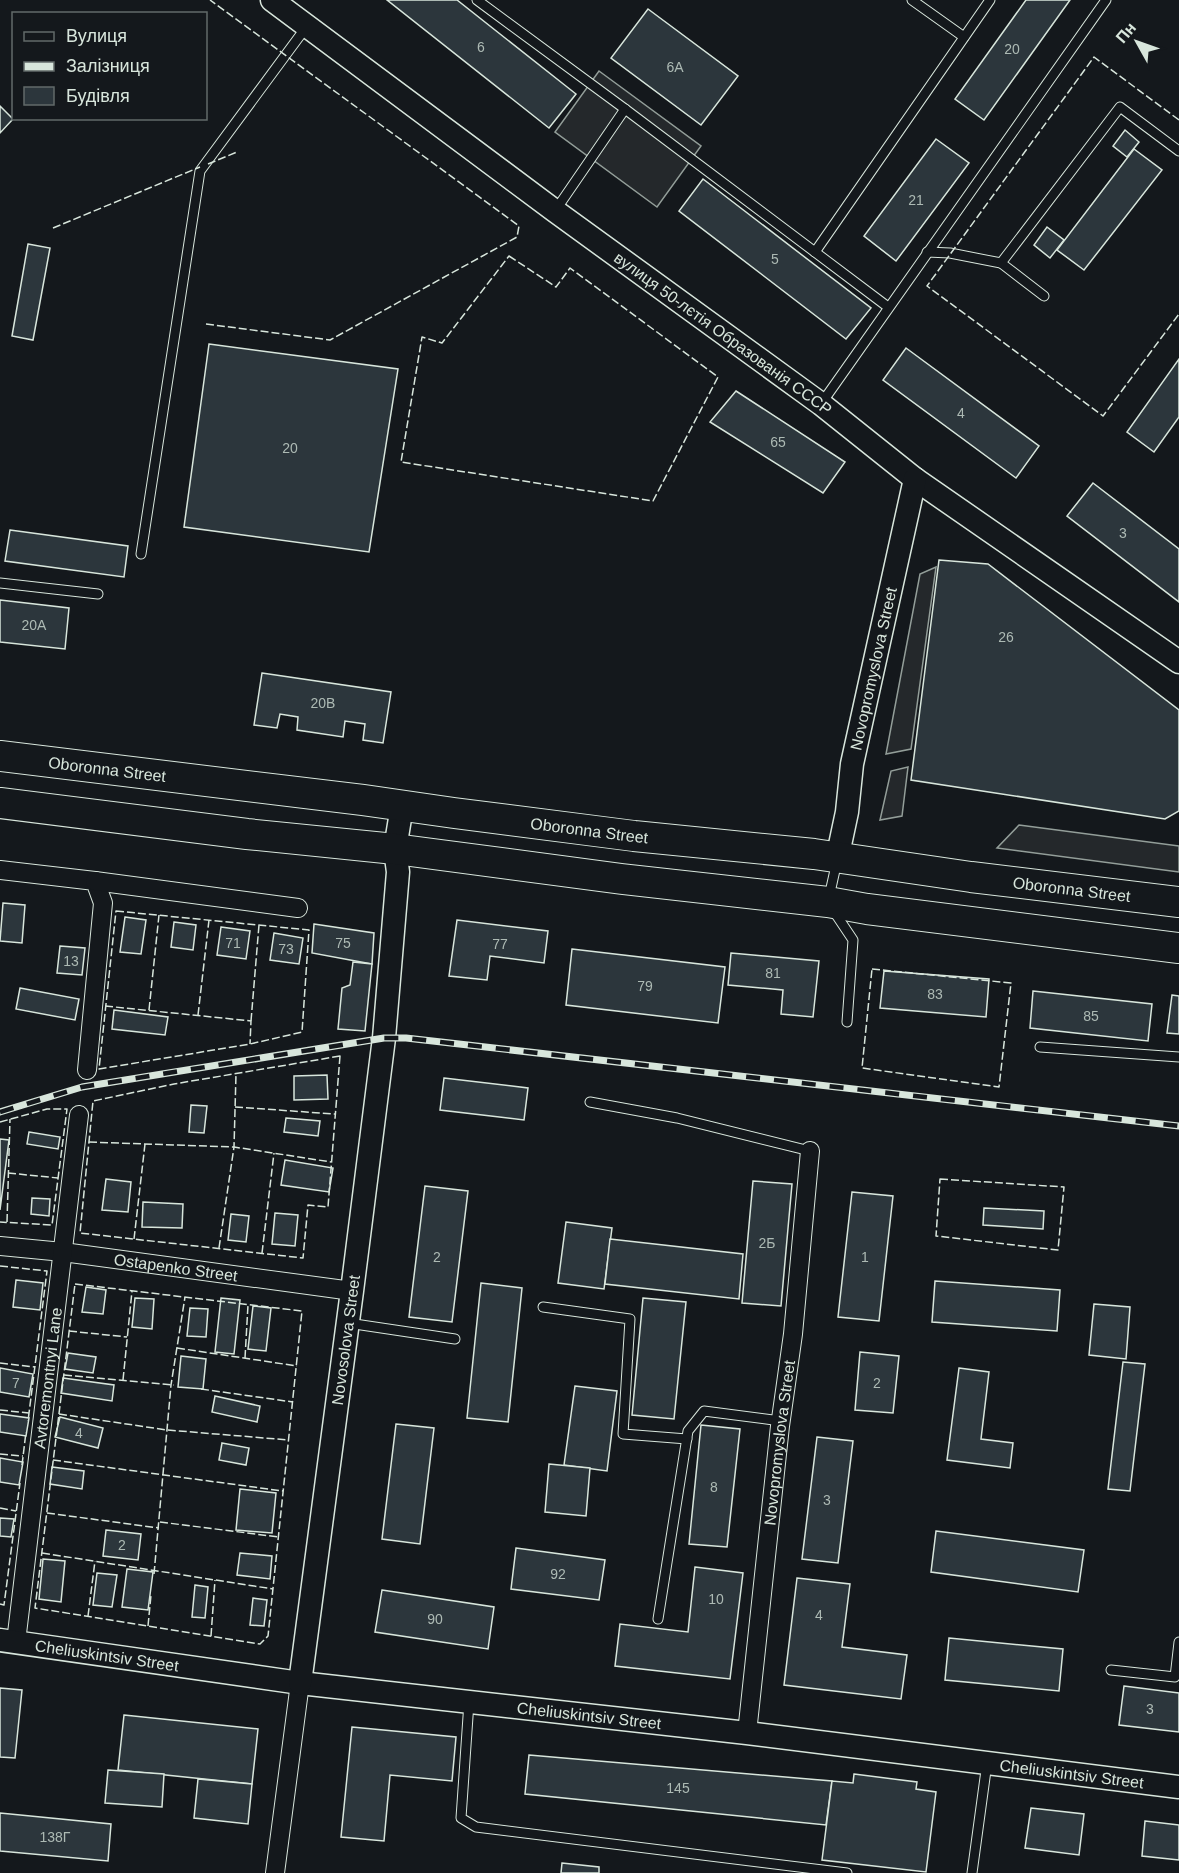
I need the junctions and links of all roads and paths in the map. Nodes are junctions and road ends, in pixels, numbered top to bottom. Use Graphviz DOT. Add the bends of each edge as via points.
graph roads {
  1 [pos="272,0"];
  2 [pos="477,0"];
  3 [pos="912,0"];
  4 [pos="990,0"];
  5 [pos="1106,0"];
  6 [pos="307,26"];
  7 [pos="964,38"];
  8 [pos="625,109"];
  9 [pos="1179,151"];
  10 [pos="555,211"];
  11 [pos="815,252"];
  12 [pos="927,252"];
  13 [pos="1000,263"];
  14 [pos="1044,296"];
  15 [pos="888,307"];
  16 [pos="821,404"];
  17 [pos="915,479"];
  18 [pos="141,554"];
  19 [pos="0,583"];
  20 [pos="98,594"];
  21 [pos="1179,662"];
  22 [pos="0,756"];
  23 [pos="0,803"];
  24 [pos="402,806"];
  25 [pos="395,849"];
  26 [pos="837,859"];
  27 [pos="0,870"];
  28 [pos="95,881"];
  29 [pos="828,902"];
  30 [pos="1179,902"];
  31 [pos="298,908"];
  32 [pos="1179,948"];
  33 [pos="847,1023"];
  34 [pos="1040,1047"];
  35 [pos="1179,1057"];
  36 [pos="87,1070"];
  37 [pos="590,1102"];
  38 [pos="79,1114"];
  39 [pos="810,1151"];
  40 [pos="0,1246"];
  41 [pos="63,1252"];
  42 [pos="352,1291"];
  43 [pos="543,1307"];
  44 [pos="348,1323"];
  45 [pos="455,1340"];
  46 [pos="781,1421"];
  47 [pos="687,1439"];
  48 [pos="658,1619"];
  49 [pos="8,1641"];
  50 [pos="1179,1642"];
  51 [pos="1111,1670"];
  52 [pos="300,1683"];
  53 [pos="470,1702"];
  54 [pos="747,1733"];
  55 [pos="987,1763"];
  56 [pos="1179,1786"];
  57 [pos="275,1873"];
  58 [pos="847,1873"];
  59 [pos="972,1873"];
  1 -- 6 [label="street, вулиця 50-лєтія Образованія СССР"];
  2 -- 8 [label="lane"];
  3 -- 7 [label="lane"];
  4 -- 7 [label="lane"];
  5 -- 12 [label="lane"];
  6 -- 10 [label="street, вулиця 50-лєтія Образованія СССР"];
  6 -- 18 [label="lane" via="200,171"];
  7 -- 11 [label="lane"];
  8 -- 10 [label="lane"];
  8 -- 11 [label="lane"];
  9 -- 13 [label="lane" via="1120,107"];
  10 -- 16 [label="street, вулиця 50-лєтія Образованія СССР"];
  11 -- 15 [label="lane"];
  12 -- 13 [label="lane"];
  12 -- 15 [label="lane"];
  13 -- 14 [label="lane"];
  15 -- 16 [label="lane"];
  16 -- 17 [label="street, вулиця 50-лєтія Образованія СССР"];
  17 -- 21 [label="street, вулиця 50-лєтія Образованія СССР"];
  17 -- 26 [label="street, Novopromyslova Street" via="852,764"];
  19 -- 20 [label="lane"];
  22 -- 24 [label="main road, Oboronna Street"];
  23 -- 25 [label="main road"];
  24 -- 25 [label="street, Novosolova Street"];
  24 -- 26 [label="main road, Oboronna Street"];
  25 -- 29 [label="main road"];
  25 -- 42 [label="street, Novosolova Street" via="398,872 384,1038"];
  26 -- 29 [label="lane"];
  26 -- 30 [label="main road, Oboronna Street"];
  27 -- 28 [label="street"];
  28 -- 31 [label="street"];
  28 -- 36 [label="street" via="103,903"];
  29 -- 32 [label="main road"];
  29 -- 33 [label="lane" via="853,940"];
  34 -- 35 [label="lane"];
  37 -- 39 [label="lane" via="677,1118"];
  38 -- 41 [label="street, Avtoremontnyi Lane"];
  39 -- 46 [label="street, Novopromyslova Street" via="794,1334"];
  40 -- 41 [label="street, Ostapenko Street"];
  41 -- 42 [label="street, Ostapenko Street"];
  41 -- 49 [label="street, Avtoremontnyi Lane"];
  42 -- 44 [label="street, Novosolova Street"];
  43 -- 47 [label="lane" via="630,1319 623,1434"];
  44 -- 45 [label="lane"];
  44 -- 52 [label="street, Novosolova Street"];
  46 -- 47 [label="lane" via="704,1411 688,1431"];
  46 -- 54 [label="street, Novopromyslova Street"];
  47 -- 48 [label="lane"];
  49 -- 52 [label="street, Cheliuskintsiv Street"];
  50 -- 51 [label="lane" via="1175,1677"];
  52 -- 53 [label="street, Cheliuskintsiv Street"];
  52 -- 57 [label="street, Novosolova Street"];
  53 -- 54 [label="street, Cheliuskintsiv Street"];
  53 -- 58 [label="lane" via="461,1818 476,1827"];
  54 -- 55 [label="street, Cheliuskintsiv Street"];
  55 -- 56 [label="street, Cheliuskintsiv Street"];
  55 -- 59 [label="lane"];
}
